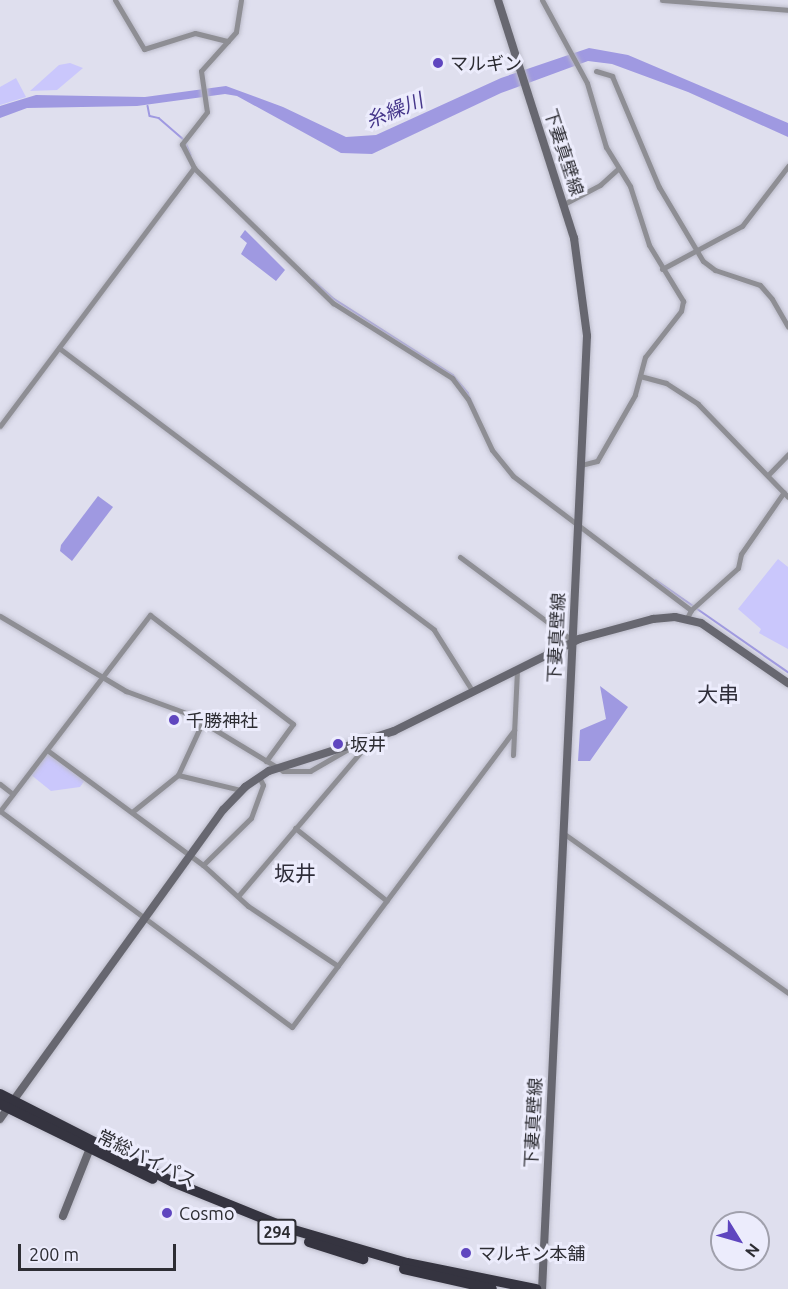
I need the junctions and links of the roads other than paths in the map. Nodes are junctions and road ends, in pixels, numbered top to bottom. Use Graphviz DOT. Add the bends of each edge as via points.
graph roads {
  1 [pos="115,0"];
  2 [pos="241,0"];
  3 [pos="498,0"];
  4 [pos="542,0"];
  5 [pos="662,0"];
  6 [pos="700,1"];
  7 [pos="756,2"];
  8 [pos="788,10"];
  9 [pos="228,41"];
  10 [pos="596,71"];
  11 [pos="788,166"];
  12 [pos="194,168"];
  13 [pos="618,169"];
  14 [pos="564,204"];
  15 [pos="696,251"];
  16 [pos="662,269"];
  17 [pos="788,327"];
  18 [pos="59,348"];
  19 [pos="640,376"];
  20 [pos="0,426"];
  21 [pos="788,454"];
  22 [pos="581,465"];
  23 [pos="768,475"];
  24 [pos="786,494"];
  25 [pos="578,528"];
  26 [pos="460,557"];
  27 [pos="691,611"];
  28 [pos="0,616"];
  29 [pos="573,641"];
  30 [pos="517,670"];
  31 [pos="104,677"];
  32 [pos="788,683"];
  33 [pos="473,692"];
  34 [pos="202,723"];
  35 [pos="514,730"];
  36 [pos="371,740"];
  37 [pos="357,744"];
  38 [pos="47,750"];
  39 [pos="513,755"];
  40 [pos="266,761"];
  41 [pos="277,767"];
  42 [pos="178,775"];
  43 [pos="259,777"];
  44 [pos="0,784"];
  45 [pos="241,790"];
  46 [pos="13,794"];
  47 [pos="0,811"];
  48 [pos="132,812"];
  49 [pos="295,828"];
  50 [pos="564,833"];
  51 [pos="189,856"];
  52 [pos="203,865"];
  53 [pos="239,895"];
  54 [pos="387,902"];
  55 [pos="144,918"];
  56 [pos="338,966"];
  57 [pos="788,993"];
  58 [pos="0,1094"];
  59 [pos="7,1104"];
  60 [pos="0,1119"];
  61 [pos="90,1148"];
  62 [pos="63,1216"];
  63 [pos="492,1289"];
  64 [pos="536,1289"];
  65 [pos="542,1289"];
  1 -- 9 [label="street" via="144,49 195,33"];
  2 -- 9 [label="street" via="236,32"];
  3 -- 14 [label="main road, 下妻真壁線"];
  4 -- 13 [label="street" via="579,69 606,147"];
  5 -- 6 [label="street"];
  6 -- 7 [label="street"];
  7 -- 8 [label="street"];
  9 -- 12 [label="street" via="206,62 202,81 207,112 185,142"];
  10 -- 15 [label="street" via="612,76 638,144"];
  11 -- 15 [label="street" via="742,226"];
  12 -- 18 [label="street"];
  12 -- 25 [label="street" via="333,303 456,382 502,464 524,487"];
  13 -- 14 [label="street" via="600,185"];
  13 -- 16 [label="street" via="630,186 649,245"];
  14 -- 22 [label="main road, 下妻真壁線" via="581,276 587,336"];
  15 -- 16 [label="street"];
  15 -- 17 [label="street" via="715,270 760,285"];
  16 -- 19 [label="street" via="682,301 681,311 652,345"];
  18 -- 20 [label="street"];
  18 -- 33 [label="street" via="434,630"];
  19 -- 22 [label="street" via="634,395 597,461"];
  19 -- 23 [label="street" via="666,383 698,404"];
  21 -- 23 [label="street"];
  22 -- 25 [label="main road, 下妻真壁線"];
  23 -- 24 [label="street"];
  24 -- 27 [label="street" via="746,546 738,568"];
  25 -- 27 [label="street"];
  25 -- 29 [label="main road, 下妻真壁線"];
  26 -- 29 [label="street"];
  27 -- 29 [label="main road"];
  27 -- 32 [label="main road"];
  28 -- 31 [label="street"];
  29 -- 30 [label="main road"];
  29 -- 50 [label="main road, 下妻真壁線"];
  30 -- 33 [label="main road"];
  30 -- 35 [label="street"];
  31 -- 34 [label="street" via="132,693 182,710"];
  31 -- 38 [label="street"];
  31 -- 40 [label="street" via="150,615 293,724"];
  33 -- 36 [label="main road"];
  34 -- 40 [label="street"];
  34 -- 42 [label="street"];
  35 -- 39 [label="street"];
  35 -- 54 [label="street"];
  36 -- 37 [label="main road"];
  36 -- 49 [label="street"];
  37 -- 41 [label="main road"];
  37 -- 41 [label="street" via="310,771 293,773"];
  38 -- 46 [label="street"];
  38 -- 48 [label="street"];
  40 -- 41 [label="street"];
  41 -- 43 [label="main road"];
  42 -- 45 [label="street"];
  42 -- 48 [label="street"];
  43 -- 45 [label="main road"];
  43 -- 52 [label="street" via="263,785 251,818"];
  44 -- 46 [label="street"];
  45 -- 51 [label="main road"];
  46 -- 47 [label="street"];
  47 -- 55 [label="street"];
  48 -- 51 [label="street"];
  49 -- 53 [label="street"];
  49 -- 54 [label="street"];
  50 -- 57 [label="street"];
  50 -- 65 [label="main road, 下妻真壁線"];
  51 -- 52 [label="street"];
  51 -- 55 [label="main road"];
  52 -- 53 [label="street"];
  53 -- 56 [label="street" via="248,906"];
  54 -- 56 [label="street"];
  55 -- 56 [label="street" via="292,1027"];
  55 -- 59 [label="main road"];
  58 -- 59 [label="highway, 常総バイパス / 294"];
  59 -- 60 [label="main road"];
  59 -- 61 [label="highway, 常総バイパス / 294"];
  59 -- 64 [label="highway, 常総バイパス / 294" via="173,1182 275,1223 361,1251"];
  61 -- 62 [label="main road"];
  61 -- 63 [label="highway, 常総バイパス / 294" via="206,1204 284,1234 355,1257"];
}
